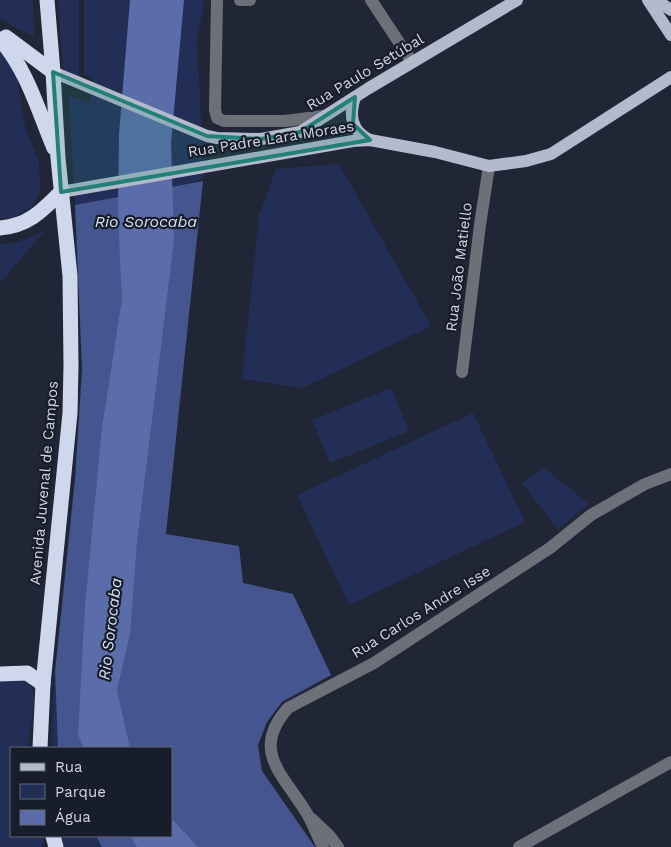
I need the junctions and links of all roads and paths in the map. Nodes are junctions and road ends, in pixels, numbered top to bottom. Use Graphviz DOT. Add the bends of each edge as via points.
graph roads {
  1 [pos="47,0"];
  2 [pos="217,0"];
  3 [pos="240,0"];
  4 [pos="250,0"];
  5 [pos="371,0"];
  6 [pos="517,0"];
  7 [pos="648,0"];
  8 [pos="656,0"];
  9 [pos="671,10"];
  10 [pos="0,34"];
  11 [pos="671,35"];
  12 [pos="0,39"];
  13 [pos="412,62"];
  14 [pos="53,72"];
  15 [pos="671,77"];
  16 [pos="355,97"];
  17 [pos="324,116"];
  18 [pos="370,140"];
  19 [pos="58,158"];
  20 [pos="489,166"];
  21 [pos="61,192"];
  22 [pos="0,228"];
  23 [pos="462,372"];
  24 [pos="671,474"];
  25 [pos="0,674"];
  26 [pos="43,684"];
  27 [pos="40,747"];
  28 [pos="671,762"];
  29 [pos="307,813"];
  30 [pos="322,847"];
  31 [pos="338,847"];
  32 [pos="519,847"];
  1 -- 14 [label="highway, Avenida Juvenal de Campos"];
  2 -- 17 [label="street" via="217,118 224,121 285,121"];
  3 -- 4 [label="street"];
  5 -- 13 [label="street"];
  6 -- 13 [label="main road, Rua Paulo Setúbal"];
  7 -- 11 [label="main road"];
  8 -- 9 [label="main road"];
  10 -- 14 [label="highway"];
  12 -- 19 [label="highway" via="12,52 22,71"];
  13 -- 16 [label="main road, Rua Paulo Setúbal"];
  14 -- 17 [label="main road, Rua Paulo Setúbal" via="217,138 261,139 300,132"];
  14 -- 19 [label="highway, Avenida Juvenal de Campos"];
  15 -- 20 [label="main road, Rua Padre Lara Moraes" via="551,154"];
  16 -- 17 [label="main road, Rua Paulo Setúbal"];
  16 -- 18 [label="main road" via="351,111 353,124 362,136"];
  18 -- 20 [label="main road, Rua Padre Lara Moraes"];
  18 -- 21 [label="main road, Rua Padre Lara Moraes" via="334,143"];
  19 -- 21 [label="highway, Avenida Juvenal de Campos"];
  20 -- 23 [label="street, Rua João Matiello"];
  21 -- 22 [label="highway" via="41,212 19,226"];
  21 -- 26 [label="highway, Avenida Juvenal de Campos" via="70,276 70,413"];
  24 -- 29 [label="street, Rua Carlos Andre Isse" via="645,484 592,515 550,548 374,663 288,708 272,735 273,760"];
  25 -- 26 [label="highway" via="27,673"];
  26 -- 27 [label="highway, Avenida Juvenal de Campos"];
  28 -- 32 [label="street"];
  29 -- 30 [label="street, Rua Carlos Andre Isse"];
  29 -- 31 [label="street, Rua Carlos Andre Isse"];
}
